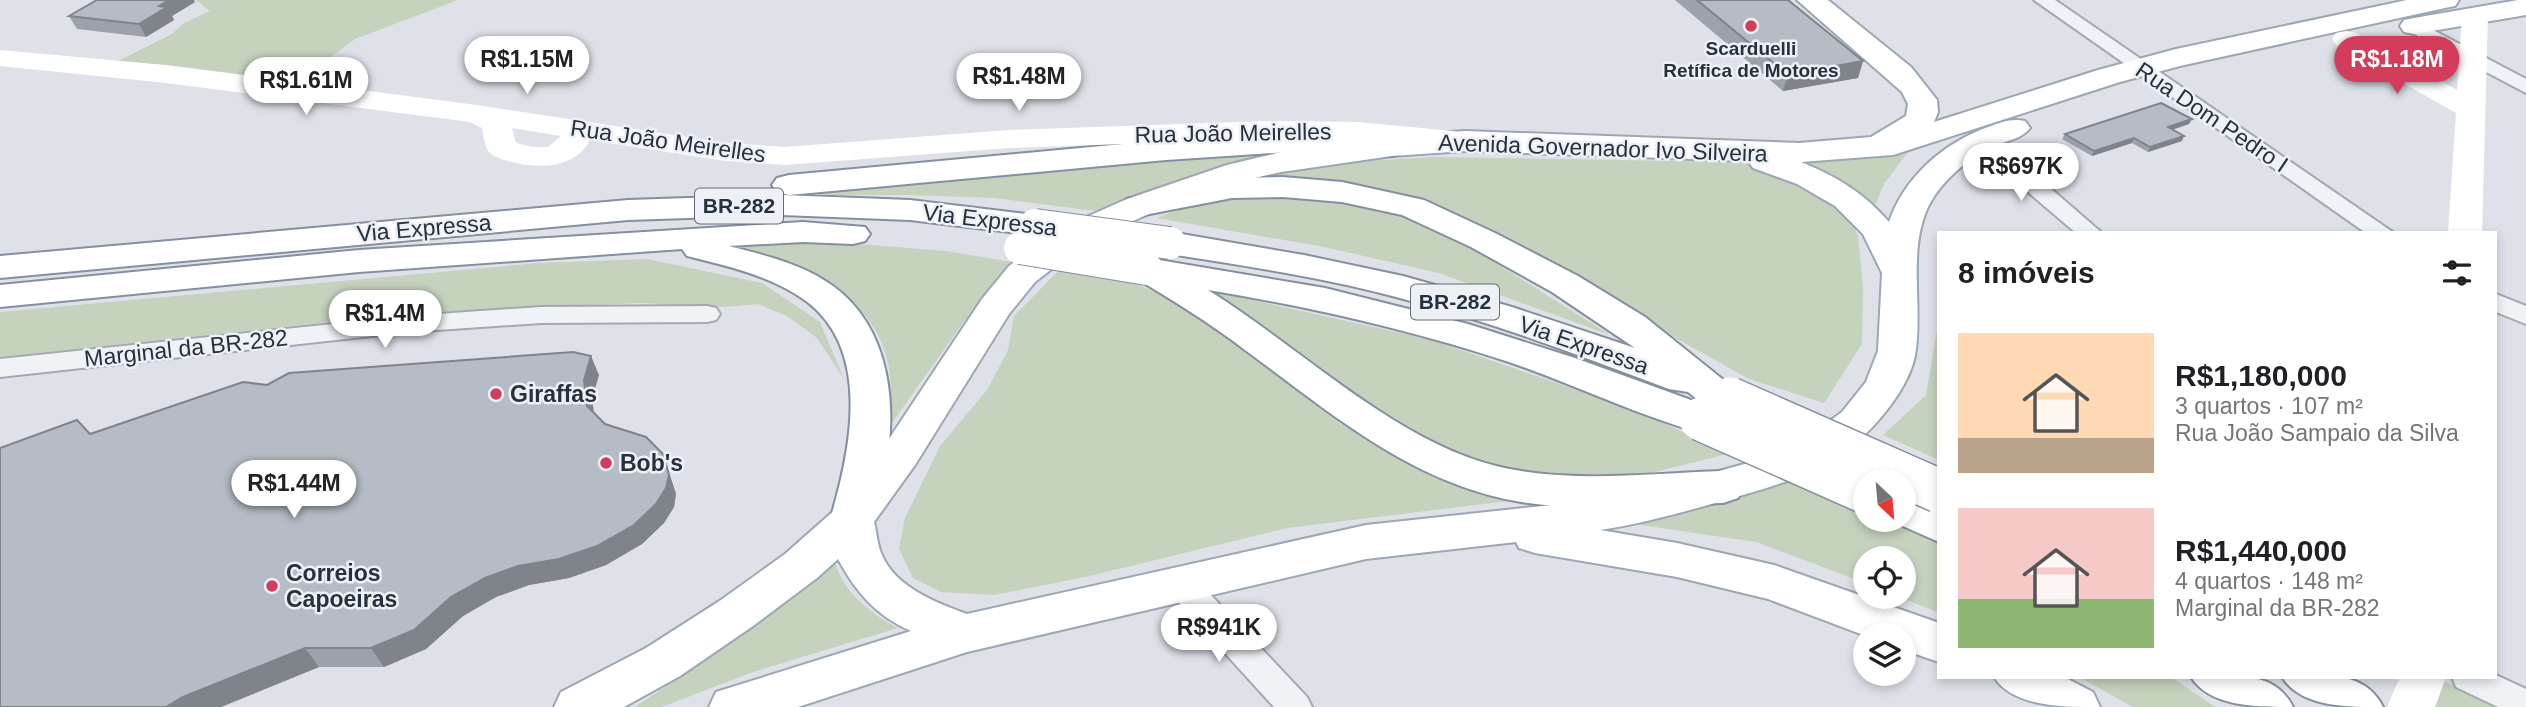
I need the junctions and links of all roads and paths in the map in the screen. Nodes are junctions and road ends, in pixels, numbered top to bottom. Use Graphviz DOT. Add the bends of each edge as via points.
graph roads {
  1 [pos="1811,0"];
  2 [pos="2043,0"];
  3 [pos="2445,0"];
  4 [pos="2526,7"];
  5 [pos="2475,16"];
  6 [pos="2414,26"];
  7 [pos="2334,33"];
  8 [pos="0,58"];
  9 [pos="2472,68"];
  10 [pos="2151,75"];
  11 [pos="2413,77"];
  12 [pos="2526,87"];
  13 [pos="2471,110"];
  14 [pos="1980,140"];
  15 [pos="1465,141"];
  16 [pos="1392,146"];
  17 [pos="1864,148"];
  18 [pos="1724,152"];
  19 [pos="1139,206"];
  20 [pos="443,227"];
  21 [pos="2088,231"];
  22 [pos="2379,231"];
  23 [pos="2465,231"];
  24 [pos="1027,237"];
  25 [pos="641,242"];
  26 [pos="1159,256"];
  27 [pos="0,267"];
  28 [pos="1899,272"];
  29 [pos="0,296"];
  30 [pos="2497,302"];
  31 [pos="707,314"];
  32 [pos="2526,316"];
  33 [pos="0,368"];
  34 [pos="1714,403"];
  35 [pos="1853,484"];
  36 [pos="1723,487"];
  37 [pos="1928,512"];
  38 [pos="852,520"];
  39 [pos="1477,529"];
  40 [pos="1181,584"];
  41 [pos="967,633"];
  42 [pos="1937,642"];
  43 [pos="2022,679"];
  44 [pos="2212,679"];
  45 [pos="2219,679"];
  46 [pos="2422,679"];
  47 [pos="2472,679"];
  48 [pos="2312,680"];
  49 [pos="2526,705"];
  50 [pos="579,707"];
  51 [pos="734,707"];
  52 [pos="1295,707"];
  53 [pos="2075,707"];
  54 [pos="2250,707"];
  55 [pos="2268,707"];
  56 [pos="2358,707"];
  57 [pos="2411,707"];
  1 -- 17 [label="main road" via="1894,68 1921,97 1922,117 1909,130"];
  2 -- 10 [label="street, Rua Dom Pedro I"];
  3 -- 7 [label="main road, Avenida Governador Ivo Silveira"];
  4 -- 5 [label="main road, Avenida Governador Ivo Silveira"];
  5 -- 6 [label="main road, Avenida Governador Ivo Silveira"];
  5 -- 9 [label="main road"];
  6 -- 7 [label="main road, Avenida Governador Ivo Silveira"];
  6 -- 9 [label="street"];
  7 -- 10 [label="main road, Avenida Governador Ivo Silveira"];
  7 -- 11 [label="main road"];
  8 -- 15 [label="main road, Rua João Meirelles" via="477,114 496,123 502,148 529,158 552,155 573,144 577,135 570,128 726,152 784,156 1009,139 1268,130 1358,131"];
  9 -- 11 [label="main road" via="2458,82"];
  9 -- 12 [label="street"];
  9 -- 13 [label="main road"];
  10 -- 14 [label="main road, Avenida Governador Ivo Silveira"];
  10 -- 17 [label="main road, Avenida Governador Ivo Silveira" via="1966,120 1916,139"];
  10 -- 22 [label="street, Rua Dom Pedro I"];
  11 -- 13 [label="main road"];
  13 -- 23 [label="main road"];
  14 -- 21 [label="street"];
  14 -- 28 [label="main road, Avenida Governador Ivo Silveira" via="1928,181 1911,208 1901,238"];
  15 -- 16 [label="main road, Avenida Governador Ivo Silveira"];
  15 -- 18 [label="main road, Avenida Governador Ivo Silveira"];
  16 -- 19 [label="main road, Avenida Governador Ivo Silveira" via="1239,172"];
  16 -- 20 [label="main road" via="1303,141 1166,150 586,205"];
  17 -- 18 [label="main road, Avenida Governador Ivo Silveira"];
  18 -- 28 [label="main road" via="1787,167 1842,195 1881,231"];
  19 -- 34 [label="main road" via="1232,188 1283,187 1342,192 1412,208 1483,240 1632,326"];
  19 -- 38 [label="main road, Avenida Governador Ivo Silveira" via="1076,234 1022,274"];
  20 -- 24 [label="main road, Via Expressa / BR-282" via="628,210 782,205 910,210"];
  20 -- 27 [label="main road, Via Expressa / BR-282"];
  24 -- 25 [label="main road, Via Expressa / BR-282" via="803,232"];
  24 -- 26 [label="main road, Via Expressa / BR-282, bridge"];
  25 -- 29 [label="main road, Via Expressa / BR-282" via="359,261"];
  25 -- 38 [label="main road" via="692,247 793,279 830,302 856,336 871,400 868,457"];
  26 -- 34 [label="main road, Via Expressa / BR-282"];
  26 -- 36 [label="main road" via="1256,339 1371,424 1428,457 1495,481 1545,488"];
  28 -- 36 [label="main road, Avenida Governador Ivo Silveira" via="1897,351 1884,386 1856,422 1821,448 1776,470"];
  30 -- 32 [label="street"];
  31 -- 33 [label="street, Marginal da BR-282" via="541,315 409,324"];
  34 -- 35 [label="main road, Via Expressa / BR-282, bridge"];
  34 -- 37 [label="main road, Via Expressa / BR-282, bridge"];
  36 -- 39 [label="main road, Avenida Governador Ivo Silveira" via="1645,507"];
  38 -- 41 [label="main road" via="860,556 882,590 919,617"];
  38 -- 50 [label="main road, Avenida Governador Ivo Silveira" via="801,566 737,613 663,662"];
  39 -- 40 [label="main road, Avenida Governador Ivo Silveira" via="1366,541"];
  39 -- 42 [label="main road" via="1611,547 1774,583"];
  40 -- 41 [label="main road, Avenida Governador Ivo Silveira"];
  40 -- 52 [label="street"];
  41 -- 51 [label="main road, Avenida Governador Ivo Silveira"];
  43 -- 53 [label="main road"];
  44 -- 54 [label="main road"];
  45 -- 55 [label="main road"];
  46 -- 57 [label="main road"];
  47 -- 49 [label="street"];
  48 -- 56 [label="main road"];
}
